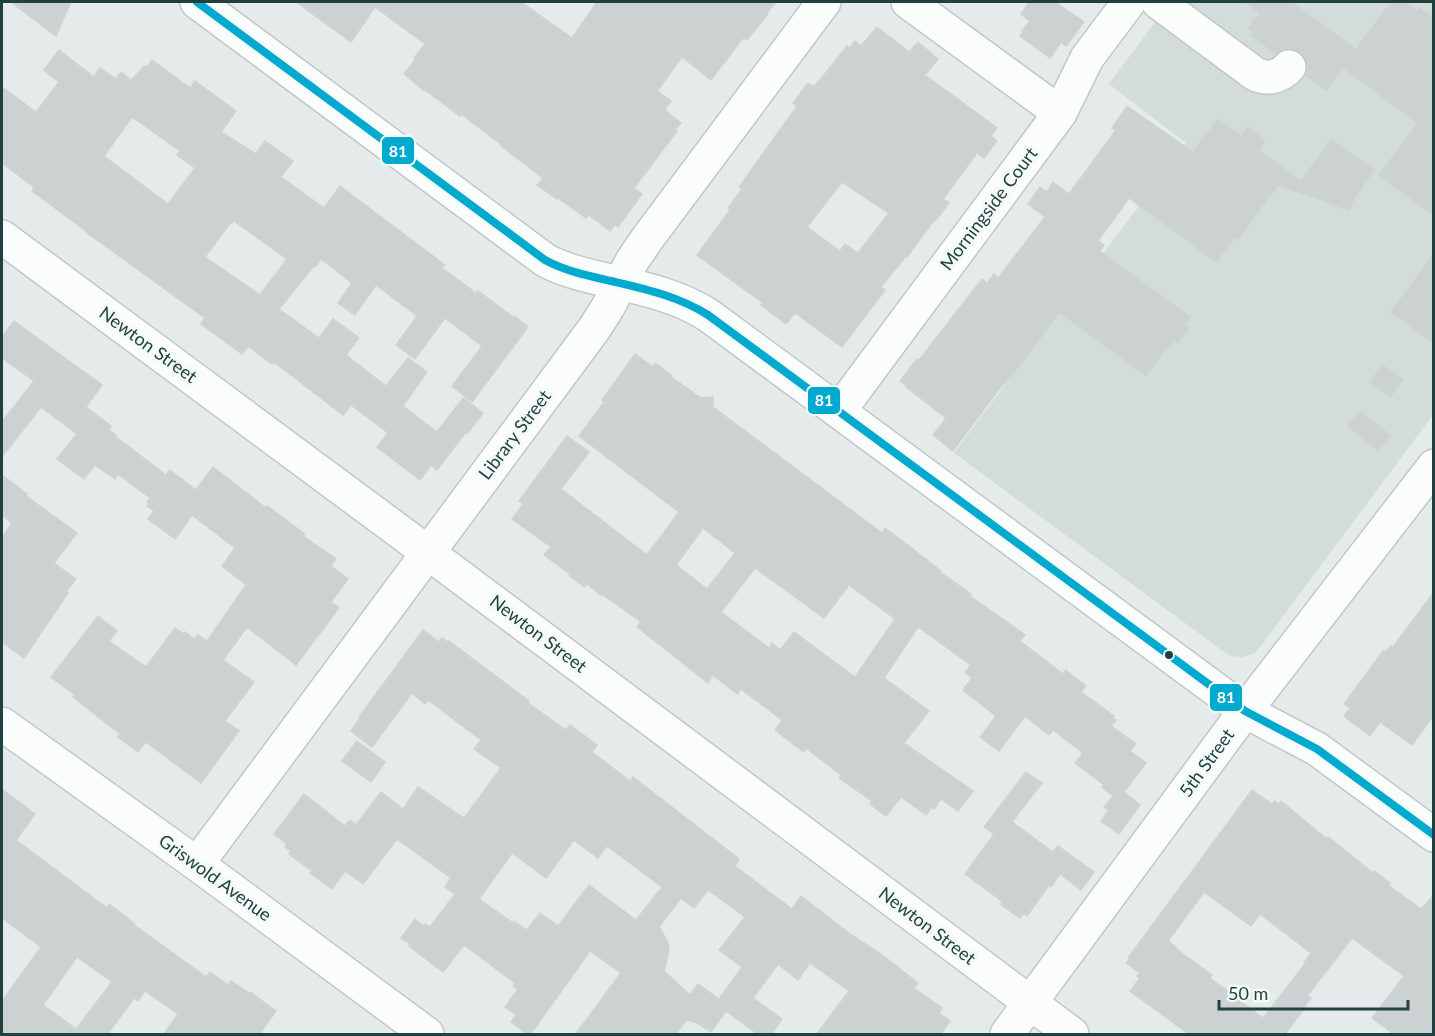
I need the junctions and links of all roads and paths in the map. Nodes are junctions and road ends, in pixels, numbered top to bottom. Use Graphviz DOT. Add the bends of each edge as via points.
graph roads {
  1 [pos="197,2"];
  2 [pos="824,2"];
  3 [pos="908,2"];
  4 [pos="1129,2"];
  5 [pos="1158,2"];
  6 [pos="1289,67"];
  7 [pos="1060,113"];
  8 [pos="2,237"];
  9 [pos="621,283"];
  10 [pos="839,411"];
  11 [pos="1434,466"];
  12 [pos="428,552"];
  13 [pos="1245,711"];
  14 [pos="5,732"];
  15 [pos="1434,836"];
  16 [pos="197,864"];
  17 [pos="1030,1003"];
  18 [pos="427,1035"];
  19 [pos="1007,1035"];
  20 [pos="1072,1035"];
  1 -- 9 [label="street" via="545,260"];
  2 -- 9 [label="street, Library Street" via="647,239"];
  3 -- 7 [label="street"];
  4 -- 7 [label="street, Morningside Court" via="1092,52"];
  5 -- 6 [label="street" via="1255,74 1274,76"];
  7 -- 10 [label="street, Morningside Court"];
  8 -- 12 [label="street, Newton Street"];
  9 -- 10 [label="street" via="697,308"];
  9 -- 12 [label="street, Library Street" via="594,329"];
  10 -- 13 [label="street"];
  11 -- 13 [label="street, 5th Street"];
  12 -- 16 [label="street, Library Street"];
  12 -- 17 [label="street, Newton Street"];
  13 -- 15 [label="street" via="1317,749"];
  13 -- 17 [label="street, 5th Street"];
  14 -- 16 [label="street, Griswold Avenue"];
  16 -- 18 [label="street, Griswold Avenue"];
  17 -- 19 [label="street, 5th Street"];
  17 -- 20 [label="street, Newton Street"];
}
